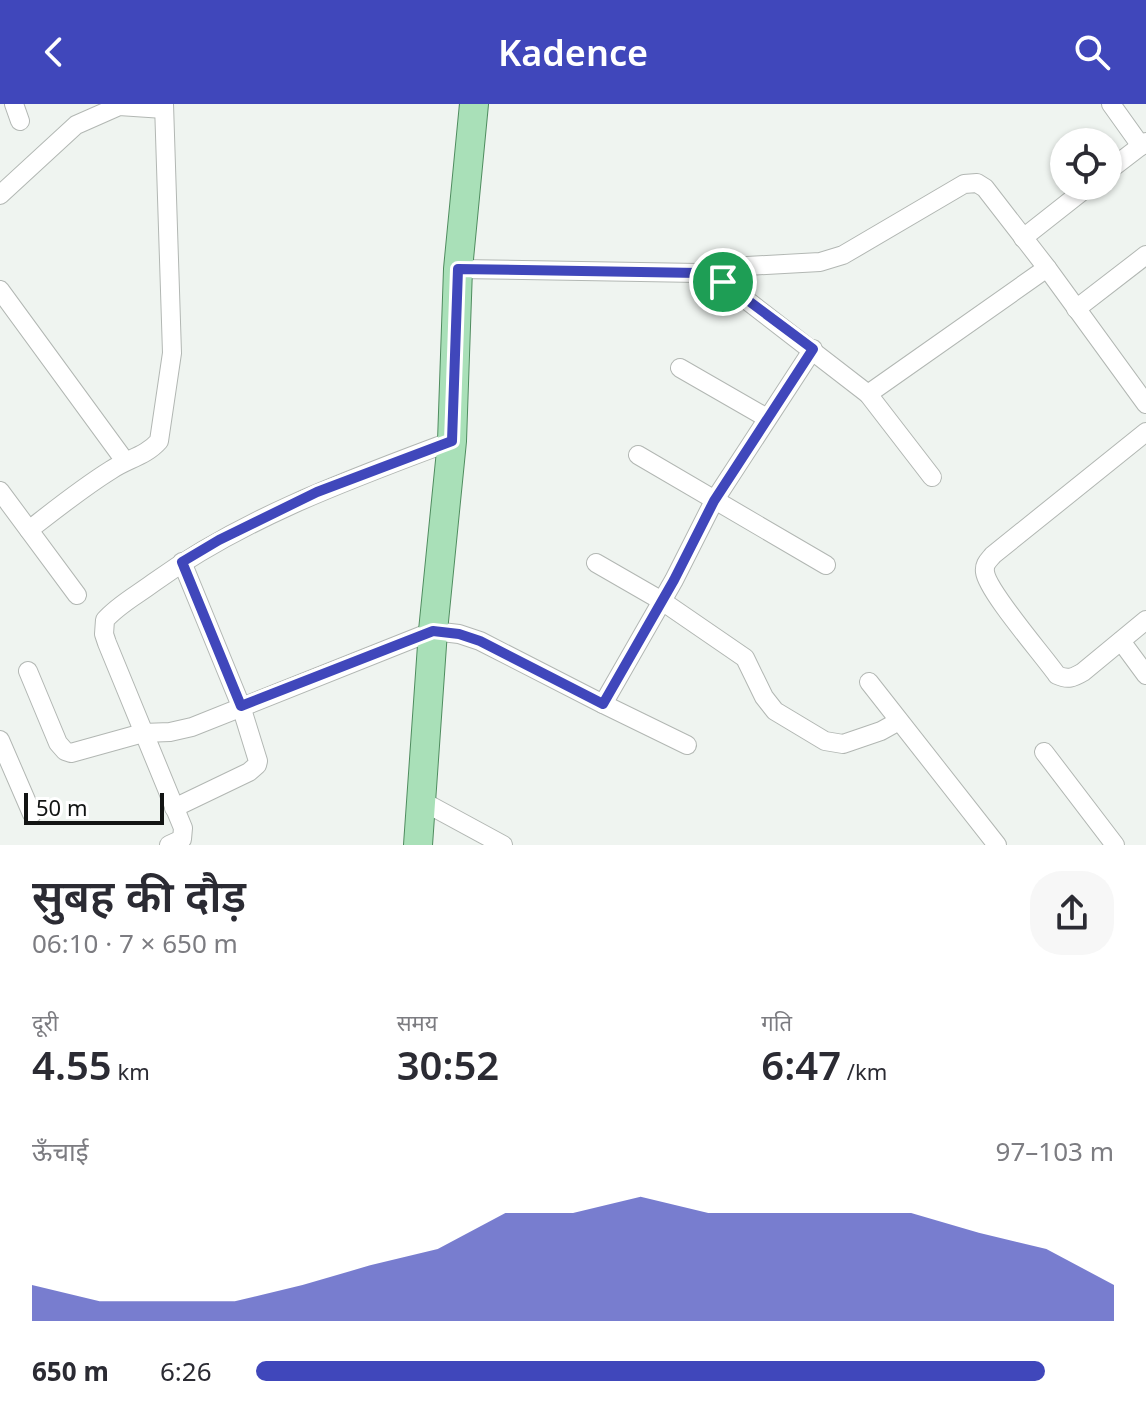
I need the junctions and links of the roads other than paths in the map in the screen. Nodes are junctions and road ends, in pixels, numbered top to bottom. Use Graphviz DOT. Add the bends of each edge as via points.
graph roads {
  1 [pos="474,104"];
  2 [pos="1111,104"];
  3 [pos="164,107"];
  4 [pos="1143,144"];
  5 [pos="1122,160"];
  6 [pos="0,195"];
  7 [pos="1071,200"];
  8 [pos="1023,238"];
  9 [pos="1146,255"];
  10 [pos="1047,268"];
  11 [pos="458,269"];
  12 [pos="723,282"];
  13 [pos="0,290"];
  14 [pos="1076,309"];
  15 [pos="813,349"];
  16 [pos="680,368"];
  17 [pos="868,394"];
  18 [pos="1145,400"];
  19 [pos="767,418"];
  20 [pos="1146,432"];
  21 [pos="452,441"];
  22 [pos="638,455"];
  23 [pos="125,461"];
  24 [pos="932,477"];
  25 [pos="0,491"];
  26 [pos="714,501"];
  27 [pos="29,530"];
  28 [pos="182,562"];
  29 [pos="596,563"];
  30 [pos="826,565"];
  31 [pos="77,595"];
  32 [pos="662,601"];
  33 [pos="1146,620"];
  34 [pos="433,631"];
  35 [pos="1121,641"];
  36 [pos="28,671"];
  37 [pos="1146,675"];
  38 [pos="869,682"];
  39 [pos="603,704"];
  40 [pos="241,706"];
  41 [pos="899,721"];
  42 [pos="143,733"];
  43 [pos="0,740"];
  44 [pos="687,745"];
  45 [pos="1044,752"];
  46 [pos="8,778"];
  47 [pos="422,801"];
  48 [pos="174,808"];
  49 [pos="32,814"];
  50 [pos="169,845"];
  51 [pos="418,845"];
  52 [pos="503,845"];
  53 [pos="997,845"];
  54 [pos="1115,845"];
  1 -- 11 [label="main road"];
  2 -- 4 [label="street"];
  3 -- 6 [label="street" via="119,106 76,125"];
  3 -- 23 [label="street" via="171,367 159,441"];
  4 -- 5 [label="street"];
  7 -- 8 [label="street"];
  8 -- 10 [label="street"];
  8 -- 12 [label="street" via="985,188 970,182 843,255 820,262 747,266"];
  9 -- 14 [label="street"];
  10 -- 14 [label="street"];
  10 -- 17 [label="street"];
  11 -- 12 [label="street" via="699,273"];
  11 -- 21 [label="main road"];
  12 -- 15 [label="street"];
  13 -- 23 [label="street"];
  14 -- 18 [label="street"];
  15 -- 17 [label="street"];
  15 -- 19 [label="street"];
  16 -- 19 [label="street"];
  17 -- 24 [label="street"];
  19 -- 26 [label="street"];
  20 -- 35 [label="street" via="993,555 985,569 993,590 1057,675 1074,678"];
  21 -- 28 [label="street" via="317,492"];
  21 -- 34 [label="main road"];
  22 -- 26 [label="street"];
  23 -- 27 [label="street"];
  25 -- 27 [label="street"];
  26 -- 30 [label="street"];
  26 -- 32 [label="street"];
  27 -- 31 [label="street"];
  28 -- 40 [label="street"];
  28 -- 42 [label="street" via="105,620 107,643"];
  29 -- 32 [label="street"];
  32 -- 39 [label="street"];
  32 -- 41 [label="street" via="745,658 775,711 825,741 843,744"];
  33 -- 35 [label="street"];
  34 -- 39 [label="street" via="480,641"];
  34 -- 40 [label="street"];
  34 -- 47 [label="main road"];
  35 -- 37 [label="street"];
  36 -- 42 [label="street" via="65,751 80,752"];
  38 -- 41 [label="street"];
  39 -- 44 [label="street"];
  40 -- 42 [label="street" via="192,727"];
  40 -- 48 [label="street" via="257,765"];
  41 -- 53 [label="street"];
  42 -- 48 [label="street"];
  43 -- 46 [label="street"];
  45 -- 54 [label="street"];
  46 -- 49 [label="street"];
  47 -- 51 [label="main road"];
  47 -- 52 [label="street"];
  48 -- 50 [label="street" via="184,833"];
}
